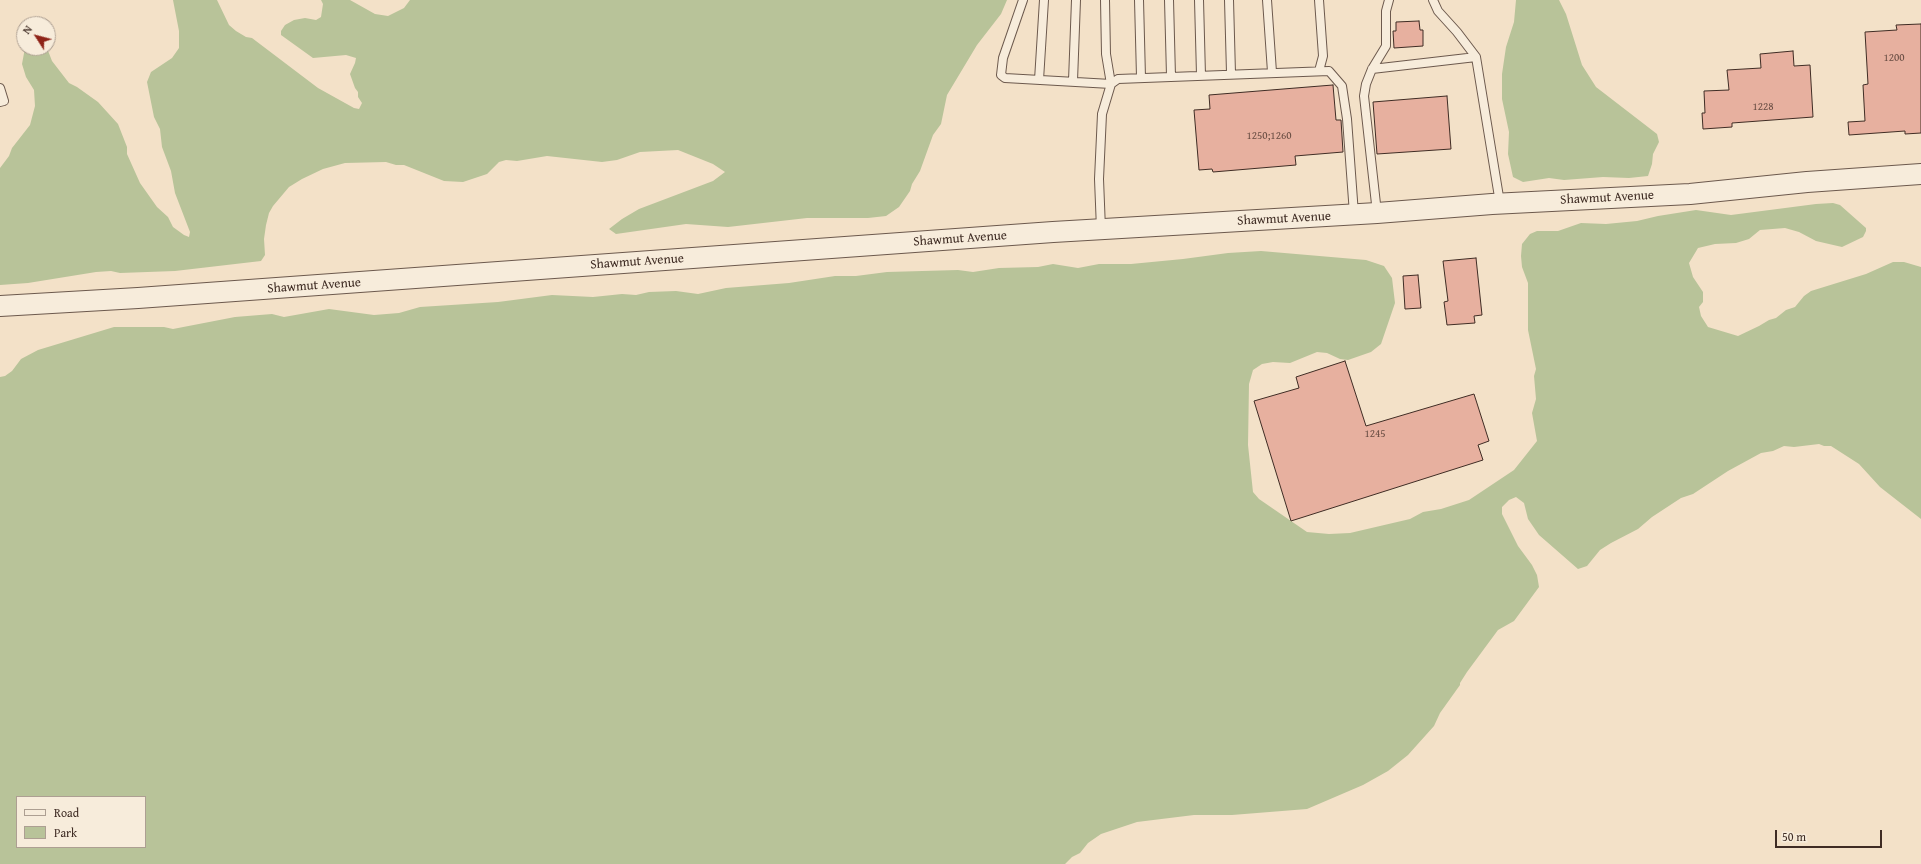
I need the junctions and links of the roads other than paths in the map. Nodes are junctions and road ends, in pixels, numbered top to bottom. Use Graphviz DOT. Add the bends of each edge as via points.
graph roads {
  1 [pos="1023,0"];
  2 [pos="1044,0"];
  3 [pos="1076,0"];
  4 [pos="1105,0"];
  5 [pos="1139,0"];
  6 [pos="1169,0"];
  7 [pos="1199,0"];
  8 [pos="1229,0"];
  9 [pos="1267,0"];
  10 [pos="1319,0"];
  11 [pos="1389,0"];
  12 [pos="1433,0"];
  13 [pos="1476,57"];
  14 [pos="1372,69"];
  15 [pos="1319,71"];
  16 [pos="1272,72"];
  17 [pos="1231,73"];
  18 [pos="1201,75"];
  19 [pos="1171,76"];
  20 [pos="1141,77"];
  21 [pos="1039,80"];
  22 [pos="1073,81"];
  23 [pos="1111,84"];
  24 [pos="0,88"];
  25 [pos="0,102"];
  26 [pos="1921,174"];
  27 [pos="1500,203"];
  28 [pos="1377,213"];
  29 [pos="1354,215"];
  30 [pos="1101,230"];
  31 [pos="0,306"];
  1 -- 21 [label="lane" via="1003,58 1000,75 1005,78"];
  2 -- 21 [label="lane"];
  3 -- 22 [label="lane"];
  4 -- 23 [label="lane" via="1106,54"];
  5 -- 20 [label="lane"];
  6 -- 19 [label="lane"];
  7 -- 18 [label="lane"];
  8 -- 17 [label="lane"];
  9 -- 16 [label="lane"];
  10 -- 15 [label="lane" via="1323,56"];
  11 -- 14 [label="lane" via="1386,11 1386,46"];
  12 -- 13 [label="lane" via="1438,12"];
  13 -- 14 [label="lane"];
  13 -- 27 [label="lane"];
  14 -- 28 [label="lane" via="1364,96"];
  15 -- 16 [label="lane"];
  15 -- 29 [label="lane" via="1329,71 1342,86 1348,119"];
  16 -- 17 [label="lane"];
  17 -- 18 [label="lane"];
  18 -- 19 [label="lane"];
  19 -- 20 [label="lane"];
  20 -- 23 [label="lane" via="1118,79"];
  21 -- 22 [label="lane"];
  22 -- 23 [label="lane"];
  23 -- 30 [label="lane" via="1102,114 1098,179"];
  24 -- 25 [label="lane" via="4,101"];
  26 -- 27 [label="street, Shawmut Avenue" via="1690,194"];
  27 -- 28 [label="street, Shawmut Avenue"];
  28 -- 29 [label="street, Shawmut Avenue"];
  29 -- 30 [label="street, Shawmut Avenue"];
  30 -- 31 [label="street, Shawmut Avenue"];
}
